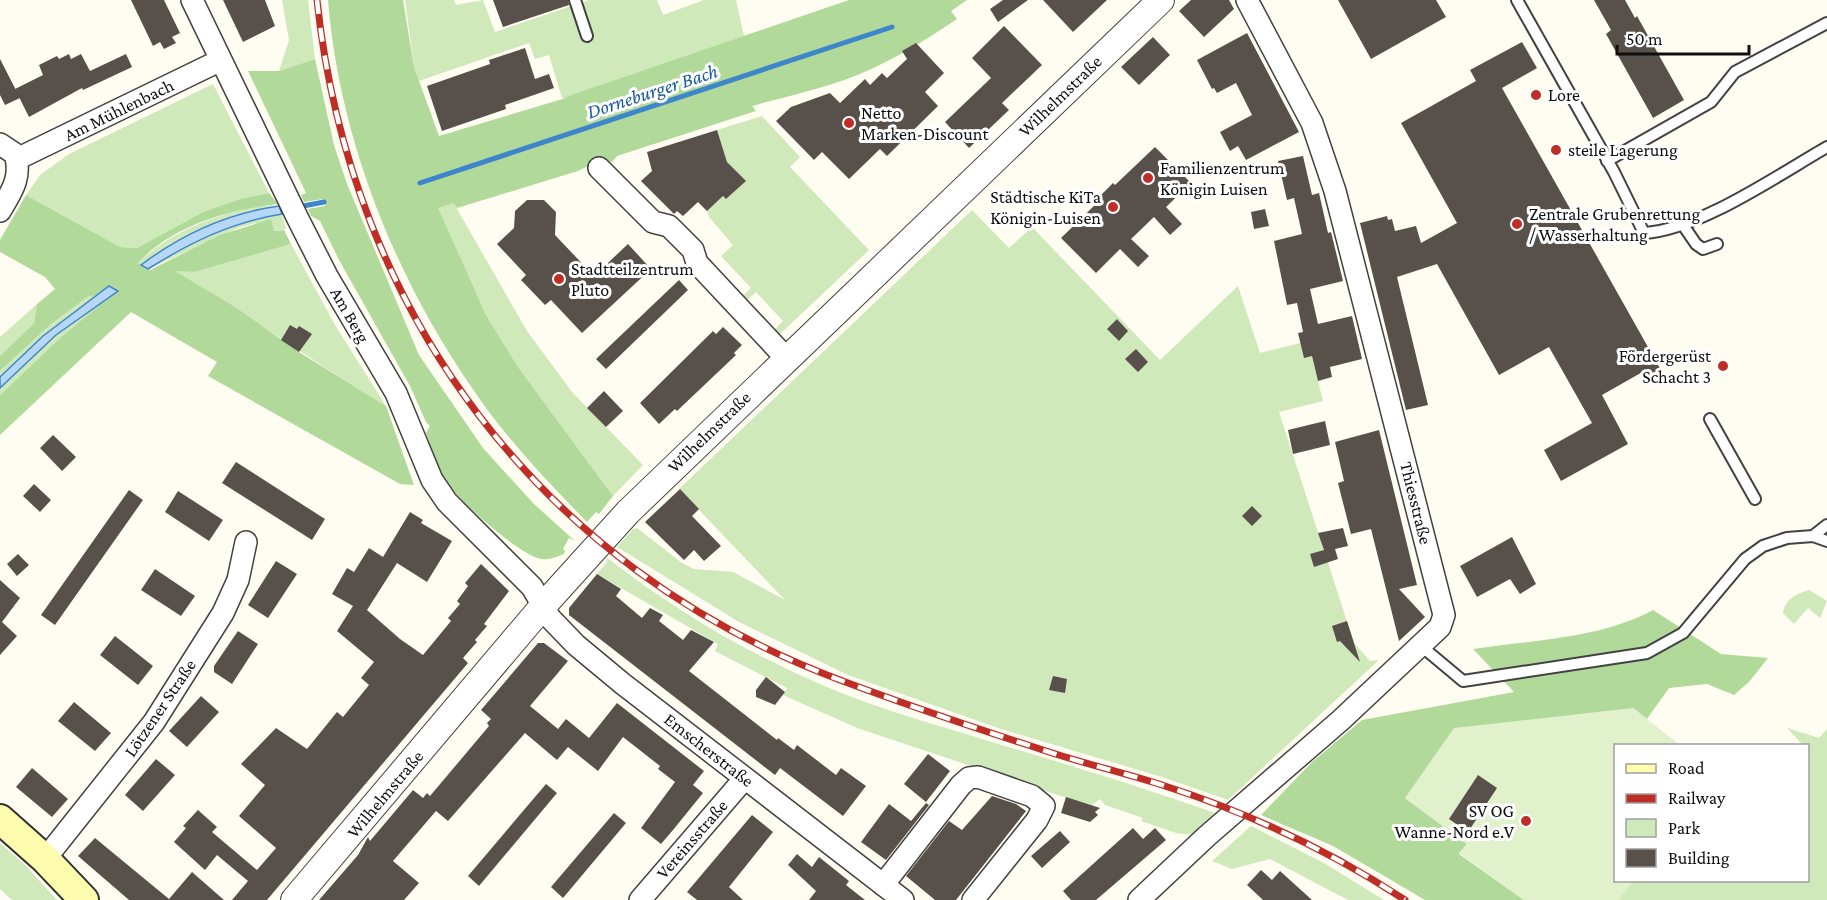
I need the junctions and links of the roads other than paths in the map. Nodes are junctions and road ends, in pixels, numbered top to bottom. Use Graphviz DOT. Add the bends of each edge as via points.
graph roads {
  1 [pos="192,0"];
  2 [pos="575,0"];
  3 [pos="1161,0"];
  4 [pos="1247,0"];
  5 [pos="1517,0"];
  6 [pos="1827,23"];
  7 [pos="587,36"];
  8 [pos="221,60"];
  9 [pos="0,144"];
  10 [pos="1827,147"];
  11 [pos="17,159"];
  12 [pos="1607,161"];
  13 [pos="599,168"];
  14 [pos="0,211"];
  15 [pos="1683,225"];
  16 [pos="1717,244"];
  17 [pos="786,358"];
  18 [pos="1710,418"];
  19 [pos="1755,499"];
  20 [pos="1827,525"];
  21 [pos="1813,536"];
  22 [pos="1827,541"];
  23 [pos="246,542"];
  24 [pos="543,606"];
  25 [pos="1420,645"];
  26 [pos="745,778"];
  27 [pos="0,819"];
  28 [pos="45,859"];
  29 [pos="883,885"];
  30 [pos="84,900"];
  31 [pos="294,900"];
  32 [pos="640,900"];
  33 [pos="903,900"];
  34 [pos="974,900"];
  35 [pos="1139,900"];
  1 -- 8 [label="street, Am Berg"];
  2 -- 7 [label="lane"];
  3 -- 17 [label="street, Wilhelmstraße"];
  4 -- 25 [label="street, Thiesstraße" via="1312,123 1338,203 1444,615 1440,627"];
  5 -- 12 [label="lane"];
  6 -- 12 [label="lane" via="1736,72 1711,102"];
  8 -- 11 [label="street, Am Mühlenbach"];
  8 -- 24 [label="street, Am Berg" via="327,276 396,393 432,480 447,502 532,587"];
  9 -- 11 [label="street" via="15,153"];
  10 -- 15 [label="lane"];
  11 -- 14 [label="street" via="19,176"];
  12 -- 15 [label="lane" via="1644,233"];
  13 -- 17 [label="street" via="653,222 669,226 693,250 697,263"];
  15 -- 16 [label="lane" via="1703,249"];
  17 -- 24 [label="street, Wilhelmstraße" via="656,484"];
  18 -- 19 [label="lane"];
  20 -- 21 [label="lane"];
  21 -- 22 [label="lane"];
  21 -- 25 [label="lane" via="1787,538 1763,546 1745,559 1683,633 1647,652 1463,681"];
  23 -- 28 [label="street, Lötzener Straße" via="238,580 223,613 154,722"];
  24 -- 26 [label="street, Emscherstraße" via="576,645"];
  24 -- 31 [label="street, Wilhelmstraße"];
  25 -- 35 [label="street, Thiesstraße"];
  26 -- 29 [label="street, Emscherstraße"];
  26 -- 32 [label="street, Vereinsstraße"];
  27 -- 28 [label="main road"];
  28 -- 30 [label="main road"];
  29 -- 33 [label="street, Emscherstraße"];
  29 -- 34 [label="street" via="961,785 978,777 1032,796 1044,806"];
}
